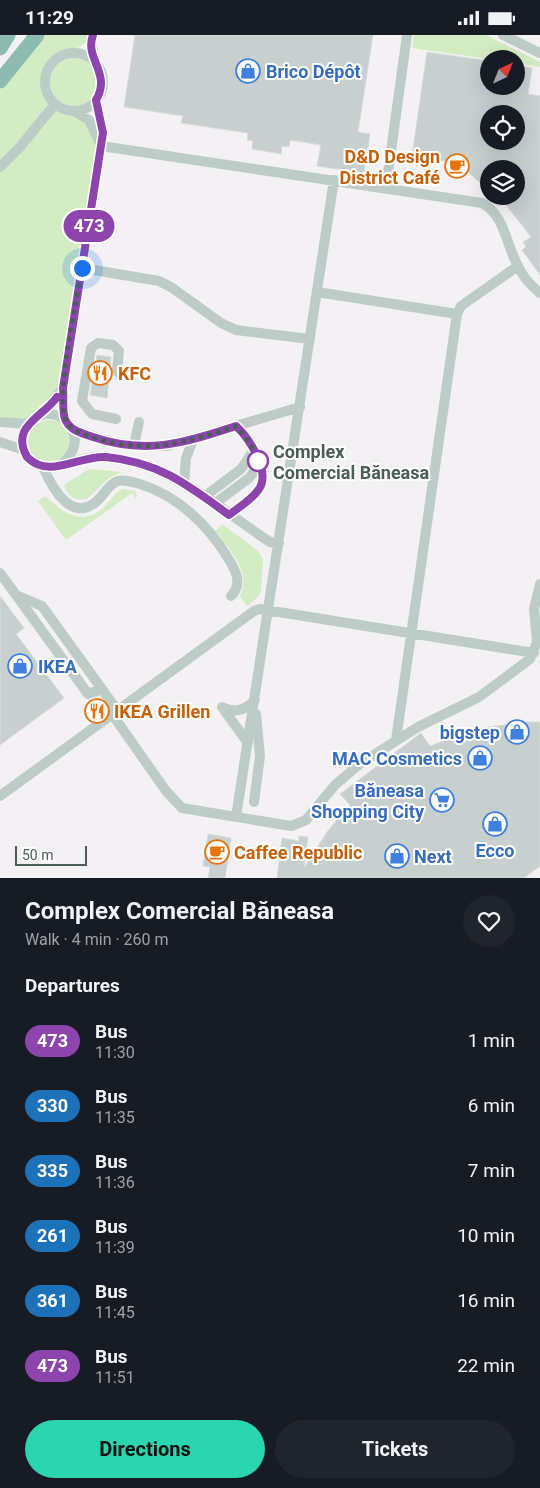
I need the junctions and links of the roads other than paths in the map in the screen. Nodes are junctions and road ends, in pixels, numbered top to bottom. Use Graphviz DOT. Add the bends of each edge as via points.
graph roads {
  1 [pos="37,35"];
  2 [pos="407,35"];
  3 [pos="503,35"];
  4 [pos="92,37"];
  5 [pos="70,53"];
  6 [pos="540,53"];
  7 [pos="95,63"];
  8 [pos="14,65"];
  9 [pos="0,81"];
  10 [pos="0,90"];
  11 [pos="96,100"];
  12 [pos="55,104"];
  13 [pos="74,111"];
  14 [pos="101,146"];
  15 [pos="0,167"];
  16 [pos="334,180"];
  17 [pos="386,187"];
  18 [pos="518,266"];
  19 [pos="82,268"];
  20 [pos="317,292"];
  21 [pos="540,293"];
  22 [pos="457,314"];
  23 [pos="310,339"];
  24 [pos="122,377"];
  25 [pos="63,388"];
  26 [pos="300,407"];
  27 [pos="41,415"];
  28 [pos="65,419"];
  29 [pos="116,419"];
  30 [pos="0,422"];
  31 [pos="139,422"];
  32 [pos="28,424"];
  33 [pos="236,426"];
  34 [pos="74,430"];
  35 [pos="192,440"];
  36 [pos="0,442"];
  37 [pos="134,445"];
  38 [pos="254,449"];
  39 [pos="24,450"];
  40 [pos="260,464"];
  41 [pos="59,466"];
  42 [pos="43,467"];
  43 [pos="184,483"];
  44 [pos="204,497"];
  45 [pos="214,504"];
  46 [pos="229,515"];
  47 [pos="280,543"];
  48 [pos="0,573"];
  49 [pos="540,585"];
  50 [pos="231,596"];
  51 [pos="269,611"];
  52 [pos="410,633"];
  53 [pos="534,653"];
  54 [pos="255,700"];
  55 [pos="114,712"];
  56 [pos="251,725"];
  57 [pos="396,740"];
  58 [pos="248,743"];
  59 [pos="0,796"];
  60 [pos="236,817"];
  1 -- 8 [label="highway"];
  2 -- 17 [label="street"];
  3 -- 6 [label="street"];
  4 -- 5 [label="street"];
  4 -- 7 [label="street"];
  5 -- 7 [label="street" via="88,57"];
  5 -- 12 [label="street" via="55,60 45,76 46,91"];
  7 -- 11 [label="street" via="100,69 102,85"];
  8 -- 9 [label="highway"];
  8 -- 10 [label="highway"];
  11 -- 13 [label="street" via="90,106"];
  11 -- 14 [label="street" via="103,127"];
  12 -- 13 [label="street"];
  12 -- 15 [label="street"];
  13 -- 14 [label="street" via="89,120"];
  14 -- 16 [label="street"];
  14 -- 19 [label="street"];
  16 -- 17 [label="street"];
  16 -- 20 [label="street"];
  17 -- 18 [label="street" via="488,206 498,218"];
  18 -- 21 [label="street" via="530,285"];
  18 -- 22 [label="street" via="461,306"];
  19 -- 23 [label="street" via="159,281 236,330"];
  19 -- 25 [label="street"];
  20 -- 22 [label="street"];
  20 -- 23 [label="street"];
  22 -- 52 [label="street"];
  23 -- 26 [label="street"];
  24 -- 29 [label="street" via="118,370 119,351 116,347 98,343 90,347 82,401 92,414"];
  25 -- 27 [label="street"];
  25 -- 28 [label="street"];
  26 -- 33 [label="street"];
  26 -- 47 [label="street"];
  27 -- 28 [label="street" via="57,415"];
  27 -- 32 [label="street"];
  28 -- 34 [label="street"];
  30 -- 32 [label="street"];
  31 -- 37 [label="street"];
  32 -- 39 [label="street" via="22,438"];
  33 -- 35 [label="street"];
  33 -- 38 [label="street"];
  34 -- 37 [label="street" via="112,443"];
  34 -- 41 [label="street" via="74,450"];
  35 -- 37 [label="street" via="168,446"];
  35 -- 43 [label="street" via="186,458"];
  36 -- 39 [label="street"];
  38 -- 40 [label="street"];
  38 -- 44 [label="street" via="242,469"];
  39 -- 42 [label="street" via="32,461"];
  40 -- 45 [label="street" via="249,478"];
  40 -- 46 [label="street" via="263,477 260,488"];
  41 -- 42 [label="street"];
  41 -- 43 [label="street" via="87,458 107,457 161,470"];
  42 -- 50 [label="street" via="57,494 75,507 94,504 113,484 125,480 168,497 192,514 224,550 238,583"];
  43 -- 44 [label="street"];
  44 -- 45 [label="street"];
  45 -- 46 [label="street"];
  46 -- 47 [label="street" via="270,541"];
  47 -- 51 [label="street"];
  48 -- 55 [label="street" via="15,595 42,606 102,689"];
  49 -- 53 [label="street" via="534,609"];
  51 -- 52 [label="street"];
  51 -- 54 [label="street"];
  51 -- 55 [label="street" via="254,611"];
  52 -- 53 [label="street"];
  52 -- 57 [label="street"];
  53 -- 57 [label="street" via="526,663 479,697"];
  54 -- 56 [label="street"];
  54 -- 56 [label="street" via="260,756 251,802 255,755"];
  54 -- 58 [label="street" via="242,710 222,707"];
  55 -- 59 [label="street"];
  55 -- 60 [label="street" via="178,806"];
  56 -- 58 [label="street"];
  57 -- 60 [label="street" via="348,773 298,825"];
  58 -- 60 [label="street"];
}
